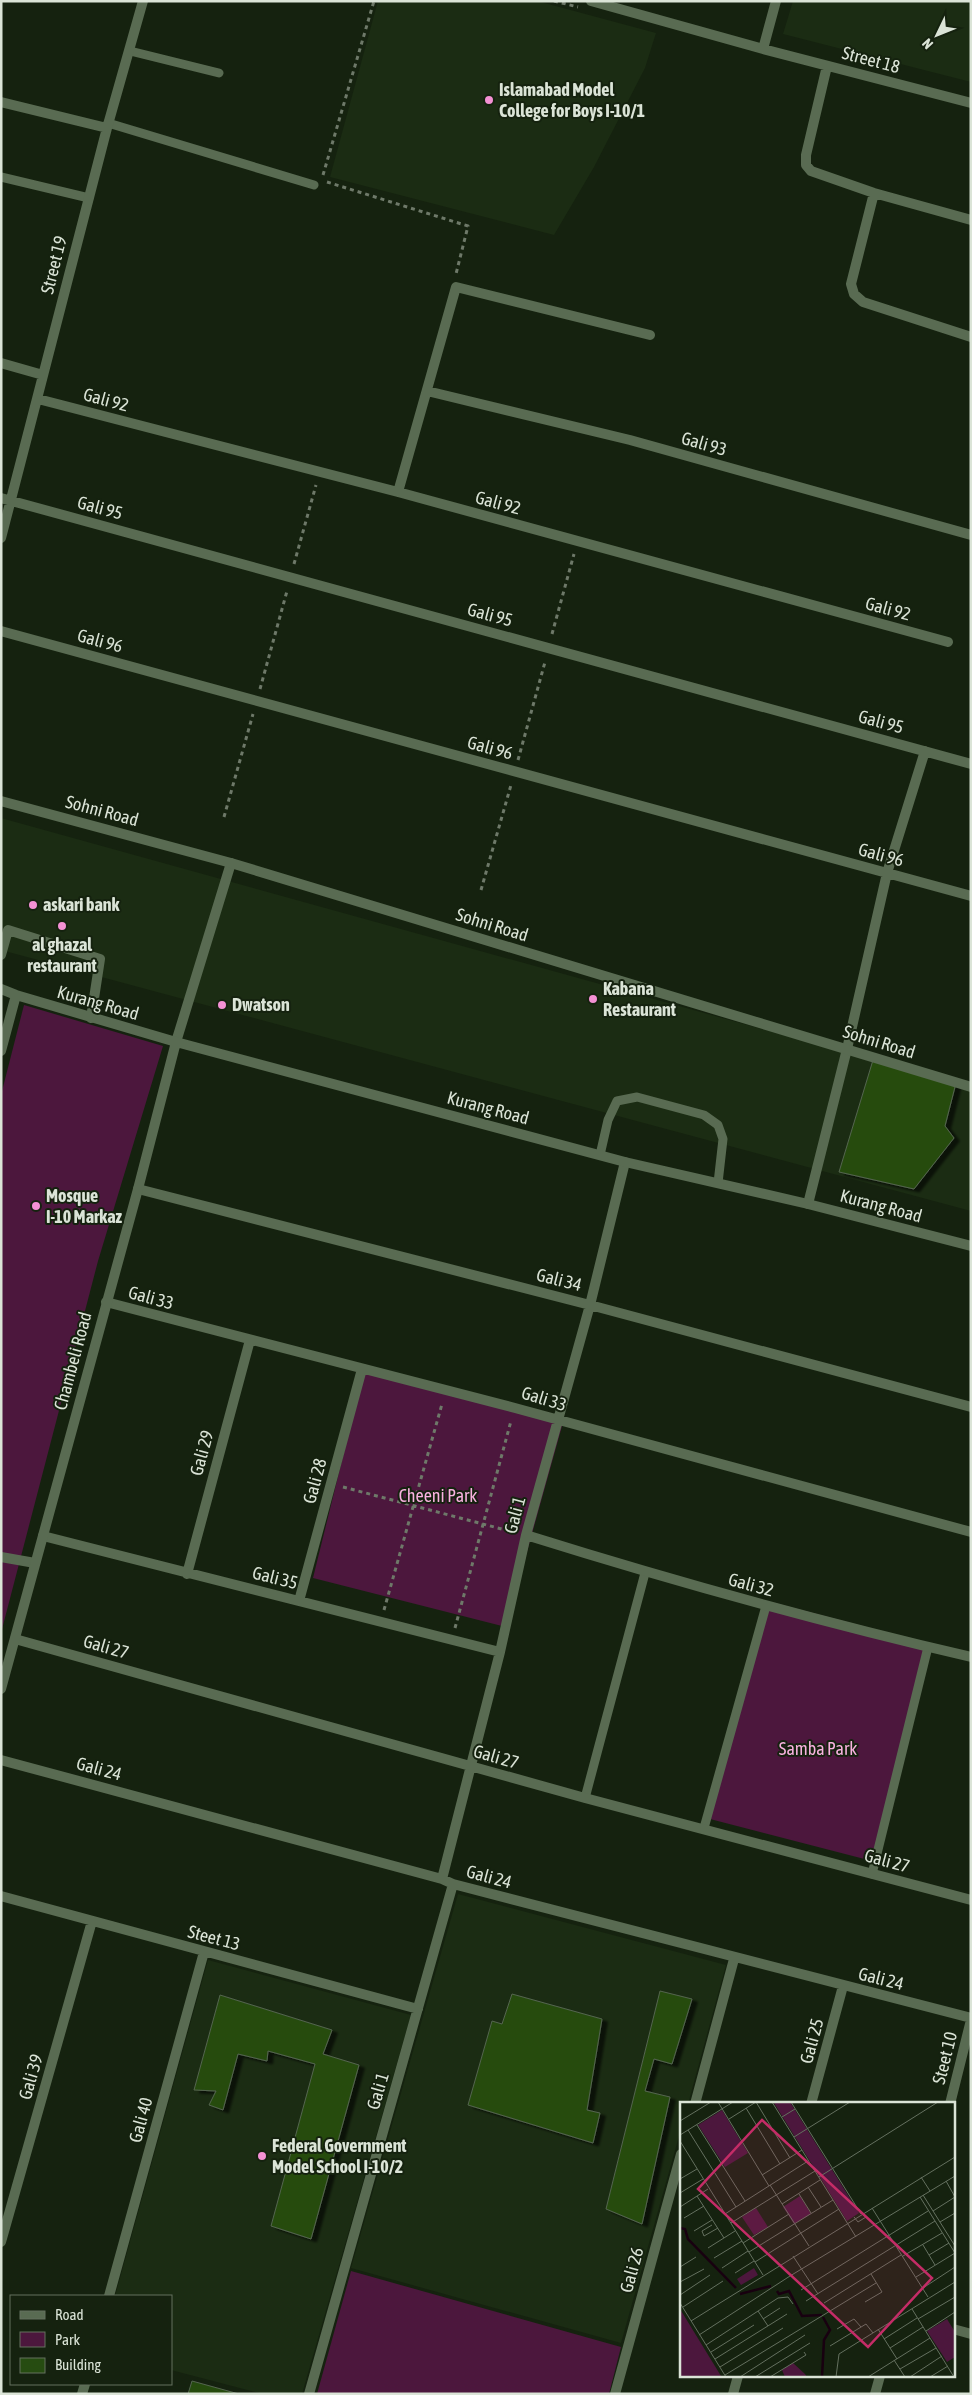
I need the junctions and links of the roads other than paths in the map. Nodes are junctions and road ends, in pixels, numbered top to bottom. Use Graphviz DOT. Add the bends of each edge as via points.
graph roads {
  1 [pos="591,1"];
  2 [pos="776,1"];
  3 [pos="142,2"];
  4 [pos="763,50"];
  5 [pos="130,51"];
  6 [pos="827,66"];
  7 [pos="219,73"];
  8 [pos="1,102"];
  9 [pos="971,103"];
  10 [pos="108,126"];
  11 [pos="1,177"];
  12 [pos="314,185"];
  13 [pos="874,193"];
  14 [pos="89,198"];
  15 [pos="971,220"];
  16 [pos="650,335"];
  17 [pos="971,337"];
  18 [pos="1,363"];
  19 [pos="43,375"];
  20 [pos="427,391"];
  21 [pos="38,399"];
  22 [pos="398,492"];
  23 [pos="6,499"];
  24 [pos="971,535"];
  25 [pos="1,538"];
  26 [pos="1,631"];
  27 [pos="948,642"];
  28 [pos="926,751"];
  29 [pos="971,764"];
  30 [pos="1,800"];
  31 [pos="231,863"];
  32 [pos="887,874"];
  33 [pos="971,896"];
  34 [pos="1,955"];
  35 [pos="1,989"];
  36 [pos="16,995"];
  37 [pos="91,1018"];
  38 [pos="176,1042"];
  39 [pos="847,1049"];
  40 [pos="1,1051"];
  41 [pos="971,1087"];
  42 [pos="600,1155"];
  43 [pos="625,1162"];
  44 [pos="718,1183"];
  45 [pos="138,1189"];
  46 [pos="808,1204"];
  47 [pos="971,1246"];
  48 [pos="106,1302"];
  49 [pos="590,1305"];
  50 [pos="250,1340"];
  51 [pos="362,1369"];
  52 [pos="971,1407"];
  53 [pos="558,1421"];
  54 [pos="971,1532"];
  55 [pos="526,1535"];
  56 [pos="43,1536"];
  57 [pos="1,1557"];
  58 [pos="35,1563"];
  59 [pos="645,1573"];
  60 [pos="187,1574"];
  61 [pos="299,1601"];
  62 [pos="766,1606"];
  63 [pos="15,1639"];
  64 [pos="928,1647"];
  65 [pos="500,1652"];
  66 [pos="971,1658"];
  67 [pos="1,1689"];
  68 [pos="1,1760"];
  69 [pos="472,1766"];
  70 [pos="585,1798"];
  71 [pos="704,1828"];
  72 [pos="872,1874"];
  73 [pos="442,1879"];
  74 [pos="453,1884"];
  75 [pos="1,1896"];
  76 [pos="971,1900"];
  77 [pos="92,1921"];
  78 [pos="204,1952"];
  79 [pos="734,1958"];
  80 [pos="843,1986"];
  81 [pos="418,2009"];
  82 [pos="971,2019"];
  83 [pos="695,2102"];
  84 [pos="812,2102"];
  85 [pos="950,2102"];
  86 [pos="680,2158"];
  87 [pos="1,2242"];
  88 [pos="109,2295"];
  89 [pos="954,2329"];
  90 [pos="971,2334"];
  91 [pos="737,2378"];
  92 [pos="879,2378"];
  93 [pos="308,2394"];
  94 [pos="615,2394"];
  95 [pos="733,2394"];
  96 [pos="875,2394"];
  1 -- 4 [label="street, Street 18"];
  2 -- 4 [label="street"];
  3 -- 5 [label="street, Street 19"];
  4 -- 6 [label="street, Street 18"];
  5 -- 7 [label="lane"];
  5 -- 10 [label="street, Street 19"];
  6 -- 9 [label="street, Street 18"];
  6 -- 13 [label="street" via="806,165 819,175"];
  8 -- 10 [label="street"];
  10 -- 12 [label="lane"];
  10 -- 14 [label="street, Street 19"];
  11 -- 14 [label="lane"];
  13 -- 15 [label="street"];
  13 -- 17 [label="street" via="851,284 854,294 880,309"];
  14 -- 19 [label="street, Street 19"];
  16 -- 20 [label="street" via="456,287"];
  18 -- 19 [label="street"];
  19 -- 21 [label="street, Street 19"];
  20 -- 22 [label="street"];
  20 -- 24 [label="street, Gali 93" via="630,440"];
  21 -- 22 [label="street, Gali 92"];
  21 -- 23 [label="street, Street 19"];
  22 -- 27 [label="street, Gali 92"];
  23 -- 25 [label="street, Street 19"];
  23 -- 28 [label="street, Gali 95"];
  26 -- 32 [label="street, Gali 96"];
  28 -- 29 [label="street, Gali 95"];
  28 -- 32 [label="street"];
  30 -- 31 [label="street, Sohni Road"];
  31 -- 38 [label="street, Chambeli Road"];
  31 -- 39 [label="street, Sohni Road"];
  32 -- 33 [label="street, Gali 96"];
  32 -- 39 [label="street"];
  34 -- 37 [label="street" via="8,930 100,959"];
  35 -- 36 [label="street, Kurang Road"];
  36 -- 37 [label="street, Kurang Road"];
  36 -- 40 [label="street"];
  37 -- 38 [label="street, Kurang Road"];
  38 -- 42 [label="street, Kurang Road"];
  38 -- 45 [label="street, Chambeli Road"];
  39 -- 41 [label="street, Sohni Road"];
  39 -- 46 [label="street"];
  42 -- 43 [label="street, Kurang Road"];
  42 -- 44 [label="lane" via="608,1120 617,1101 637,1097 687,1110 718,1125 723,1139"];
  43 -- 44 [label="street, Kurang Road"];
  43 -- 49 [label="street, Gali 1"];
  44 -- 46 [label="street, Kurang Road"];
  45 -- 48 [label="street, Chambeli Road"];
  45 -- 49 [label="street, Gali 34"];
  46 -- 47 [label="street, Kurang Road"];
  48 -- 50 [label="street, Gali 33"];
  48 -- 56 [label="street, Chambeli Road"];
  49 -- 52 [label="street, Gali 34"];
  49 -- 53 [label="street, Gali 1"];
  50 -- 51 [label="street, Gali 33"];
  50 -- 60 [label="street, Gali 29"];
  51 -- 53 [label="street, Gali 33"];
  51 -- 61 [label="street, Gali 28"];
  53 -- 54 [label="street, Gali 33"];
  53 -- 55 [label="street, Gali 1"];
  55 -- 59 [label="street, Gali 32"];
  55 -- 65 [label="street, Gali 1"];
  56 -- 58 [label="street, Chambeli Road"];
  56 -- 60 [label="street, Gali 35"];
  57 -- 58 [label="street"];
  58 -- 63 [label="street, Chambeli Road"];
  59 -- 62 [label="street, Gali 32"];
  59 -- 70 [label="lane"];
  60 -- 61 [label="street, Gali 35"];
  61 -- 65 [label="street, Gali 35"];
  62 -- 64 [label="street, Gali 32"];
  62 -- 71 [label="lane"];
  63 -- 67 [label="street, Chambeli Road"];
  63 -- 69 [label="street, Gali 27"];
  64 -- 66 [label="street, Gali 32"];
  64 -- 72 [label="lane"];
  65 -- 69 [label="street, Gali 1"];
  68 -- 73 [label="street, Gali 24"];
  69 -- 70 [label="street, Gali 27"];
  69 -- 73 [label="street, Gali 1"];
  70 -- 71 [label="street, Gali 27"];
  71 -- 72 [label="street, Gali 27"];
  72 -- 76 [label="street, Gali 27"];
  73 -- 74 [label="street, Gali 24"];
  74 -- 79 [label="street, Gali 24"];
  74 -- 81 [label="street, Gali 1"];
  75 -- 77 [label="street, Steet 13"];
  77 -- 78 [label="street, Steet 13"];
  77 -- 87 [label="street, Gali 39"];
  78 -- 81 [label="street, Steet 13"];
  78 -- 88 [label="street, Gali 40"];
  79 -- 80 [label="street, Gali 24"];
  79 -- 83 [label="street"];
  80 -- 82 [label="street, Gali 24"];
  80 -- 84 [label="street, Gali 25"];
  81 -- 93 [label="street, Gali 1"];
  82 -- 85 [label="street, Steet 10"];
  86 -- 94 [label="street, Gali 26"];
  89 -- 90 [label="street"];
  91 -- 95 [label="street"];
  92 -- 96 [label="street"];
}
